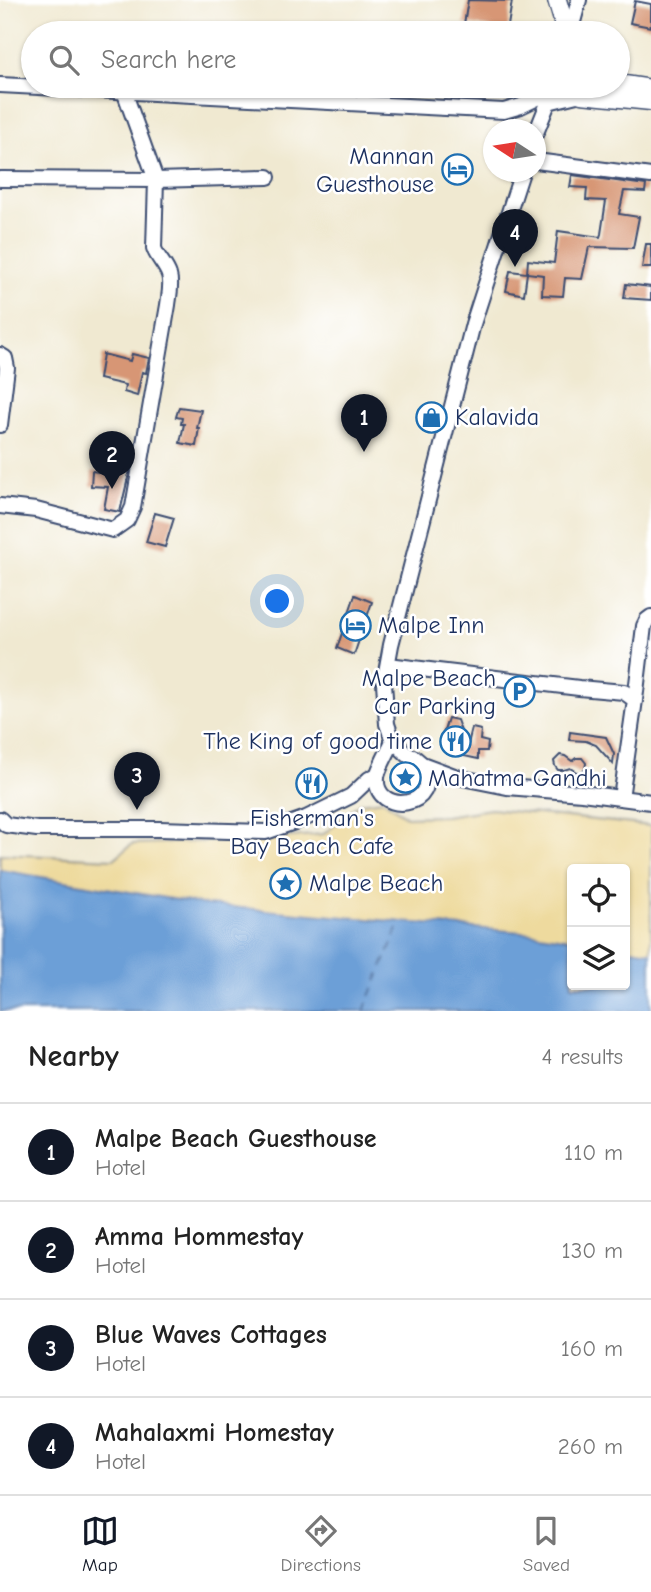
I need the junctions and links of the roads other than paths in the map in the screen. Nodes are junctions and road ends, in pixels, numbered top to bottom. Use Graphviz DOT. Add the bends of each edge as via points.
graph roads {
  1 [pos="557,0"];
  2 [pos="579,0"];
  3 [pos="563,21"];
  4 [pos="573,21"];
  5 [pos="0,85"];
  6 [pos="21,86"];
  7 [pos="630,86"];
  8 [pos="651,89"];
  9 [pos="127,98"];
  10 [pos="257,98"];
  11 [pos="539,98"];
  12 [pos="549,98"];
  13 [pos="630,98"];
  14 [pos="651,101"];
  15 [pos="541,119"];
  16 [pos="546,162"];
  17 [pos="651,176"];
  18 [pos="268,177"];
  19 [pos="0,179"];
  20 [pos="156,180"];
  21 [pos="519,182"];
  22 [pos="0,355"];
  23 [pos="0,425"];
  24 [pos="0,506"];
  25 [pos="651,617"];
  26 [pos="388,665"];
  27 [pos="635,700"];
  28 [pos="393,741"];
  29 [pos="408,755"];
  30 [pos="385,761"];
  31 [pos="422,764"];
  32 [pos="377,775"];
  33 [pos="621,798"];
  34 [pos="651,802"];
  35 [pos="0,818"];
  1 -- 3 [label="main road"];
  2 -- 4 [label="street"];
  5 -- 6 [label="street"];
  7 -- 8 [label="main road"];
  9 -- 20 [label="street"];
  10 -- 11 [label="street" via="504,111"];
  12 -- 15 [label="street"];
  13 -- 14 [label="main road"];
  16 -- 17 [label="street"];
  18 -- 20 [label="street"];
  19 -- 20 [label="street"];
  20 -- 24 [label="street" via="154,248 169,273 168,305 127,520 113,530 36,510"];
  21 -- 26 [label="street" via="473,324"];
  22 -- 23 [label="street" via="7,368"];
  25 -- 27 [label="street" via="645,626"];
  26 -- 27 [label="street" via="624,692"];
  26 -- 28 [label="street" via="384,683"];
  27 -- 33 [label="street"];
  28 -- 29 [label="street"];
  28 -- 30 [label="street"];
  29 -- 30 [label="street"];
  29 -- 31 [label="street"];
  30 -- 32 [label="street"];
  31 -- 32 [label="street" via="425,788 407,803 385,797"];
  31 -- 33 [label="street" via="507,787"];
  32 -- 35 [label="street" via="351,796 266,832 37,829 6,825"];
  33 -- 34 [label="street"];
}
